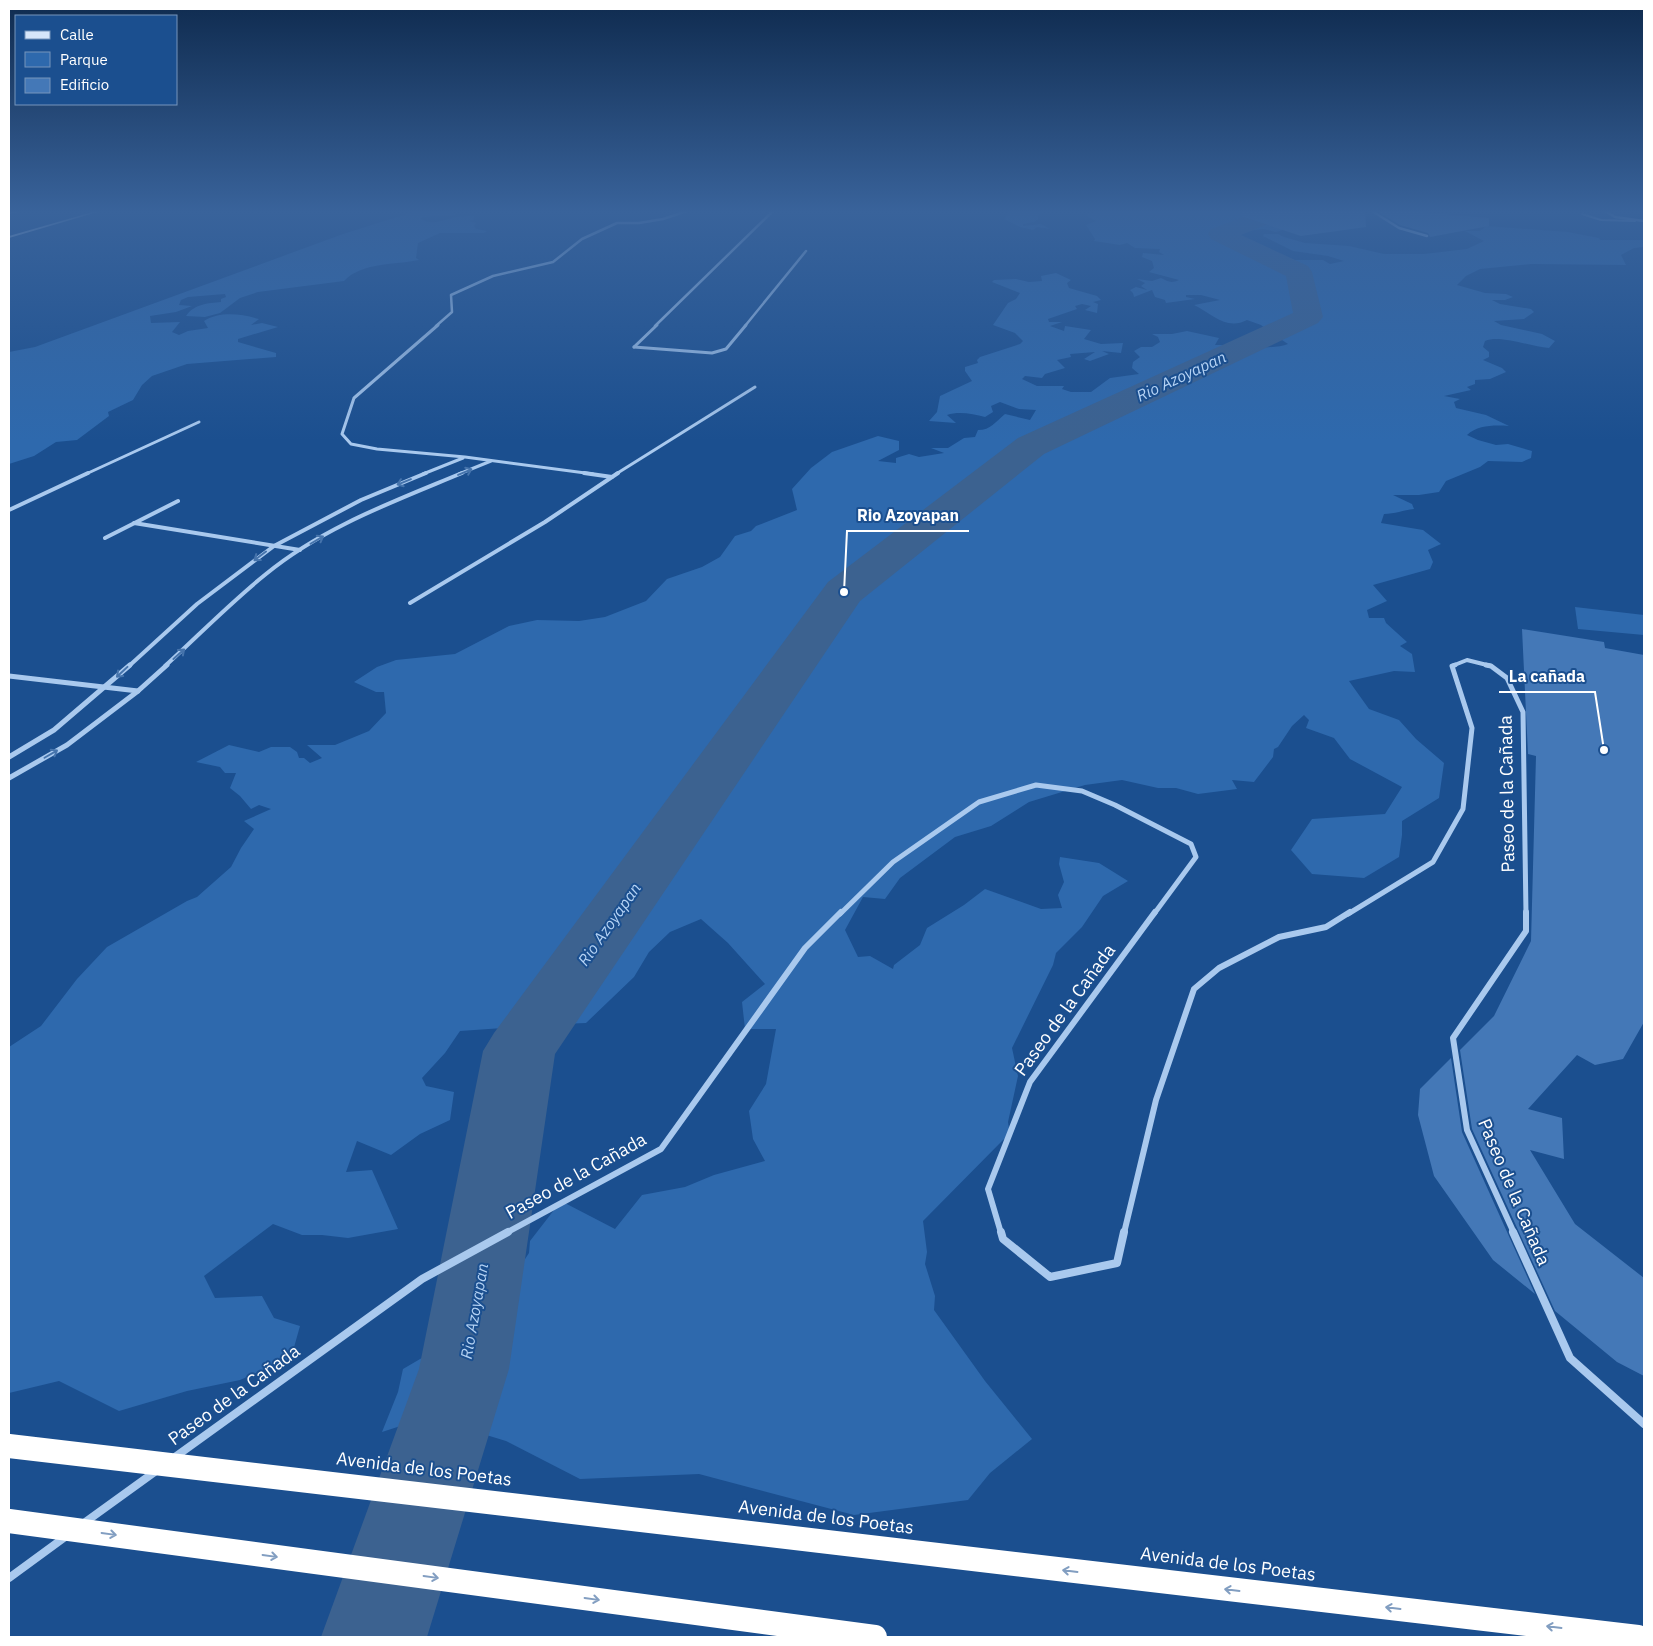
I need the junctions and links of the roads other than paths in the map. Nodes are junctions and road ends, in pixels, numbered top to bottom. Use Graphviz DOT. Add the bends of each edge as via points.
graph roads {
  1 [pos="467,288"];
  2 [pos="694,288"];
  3 [pos="776,288"];
  4 [pos="755,387"];
  5 [pos="199,422"];
  6 [pos="465,457"];
  7 [pos="492,460"];
  8 [pos="612,477"];
  9 [pos="178,501"];
  10 [pos="9,510"];
  11 [pos="134,523"];
  12 [pos="105,538"];
  13 [pos="274,546"];
  14 [pos="300,550"];
  15 [pos="410,603"];
  16 [pos="9,676"];
  17 [pos="105,688"];
  18 [pos="138,691"];
  19 [pos="9,757"];
  20 [pos="9,778"];
  21 [pos="1644,1424"];
  22 [pos="9,1446"];
  23 [pos="9,1521"];
  24 [pos="9,1578"];
  25 [pos="875,1637"];
  26 [pos="1638,1637"];
  1 -- 6 [label="street" via="451,295 452,312 354,398 342,434 351,444 377,449"];
  2 -- 3 [label="street" via="634,347 712,353 726,349"];
  4 -- 8 [label="street"];
  5 -- 10 [label="street"];
  6 -- 7 [label="street"];
  6 -- 13 [label="street, one-way" via="361,500"];
  7 -- 8 [label="street"];
  14 -- 7 [label="street, one-way" via="384,506"];
  8 -- 15 [label="street" via="545,522"];
  9 -- 11 [label="street"];
  11 -- 12 [label="street"];
  11 -- 13 [label="street"];
  13 -- 14 [label="street"];
  13 -- 17 [label="street, one-way" via="197,604"];
  18 -- 14 [label="street, one-way" via="268,572"];
  16 -- 17 [label="street"];
  17 -- 18 [label="street"];
  17 -- 19 [label="street" via="54,730"];
  20 -- 18 [label="street, one-way" via="67,745"];
  21 -- 24 [label="street, Paseo de la Cañada" via="1570,1358 1466,1130 1453,1038 1526,931 1523,712 1506,678 1491,666 1468,660 1452,666 1472,728 1463,809 1433,862 1326,928 1280,937 1219,968 1194,989 1156,1100 1117,1263 1050,1277 1003,1239 988,1189 1030,1082 1196,857 1192,844 1115,805 1082,791 1036,785 979,802 893,862 804,948 661,1149 422,1279"];
  26 -- 22 [label="highway, Avenida de los Poetas, one-way, bridge"];
  23 -- 25 [label="highway, one-way, bridge"];
}
